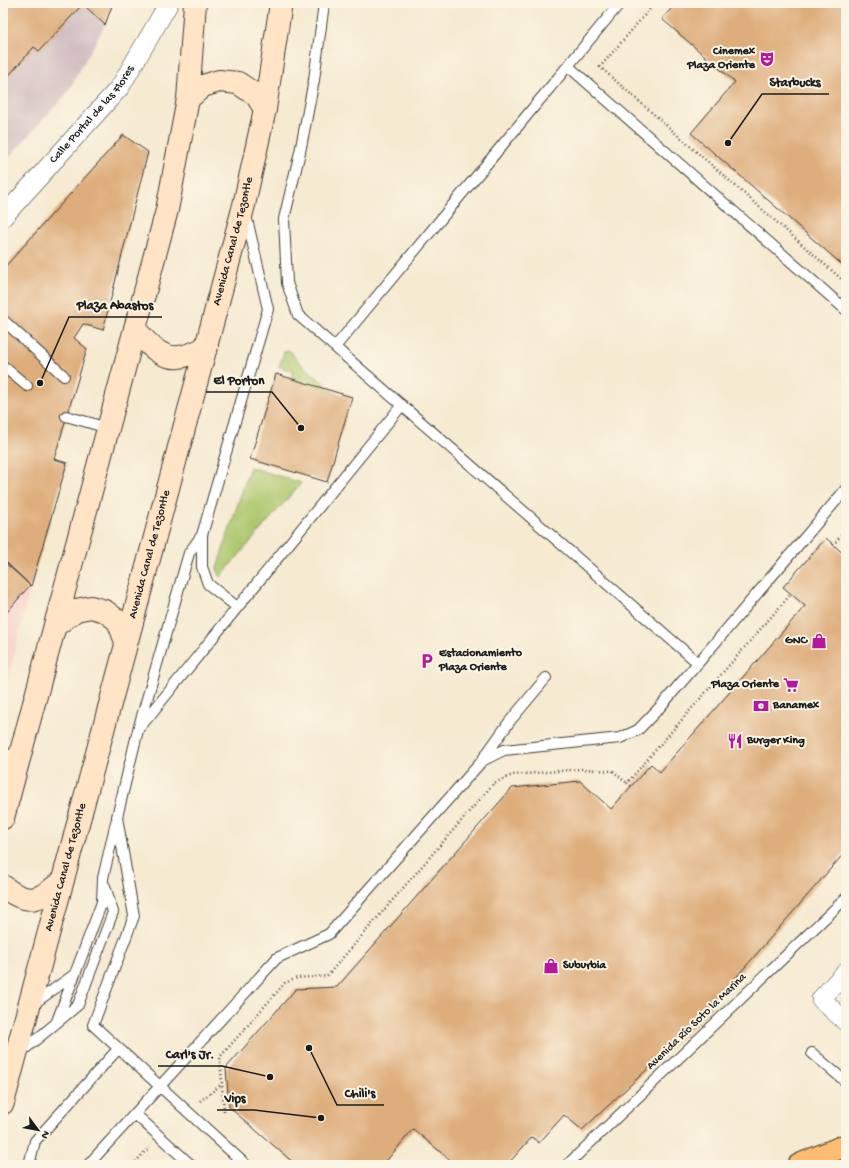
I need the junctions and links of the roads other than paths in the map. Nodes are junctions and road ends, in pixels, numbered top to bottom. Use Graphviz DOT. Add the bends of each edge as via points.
graph roads {
  1 [pos="170,3"];
  2 [pos="195,3"];
  3 [pos="281,3"];
  4 [pos="324,3"];
  5 [pos="618,4"];
  6 [pos="568,66"];
  7 [pos="188,99"];
  8 [pos="265,109"];
  9 [pos="244,205"];
  10 [pos="3,217"];
  11 [pos="846,310"];
  12 [pos="3,320"];
  13 [pos="134,330"];
  14 [pos="206,347"];
  15 [pos="335,347"];
  16 [pos="3,366"];
  17 [pos="64,376"];
  18 [pos="27,386"];
  19 [pos="402,405"];
  20 [pos="66,416"];
  21 [pos="108,428"];
  22 [pos="846,489"];
  23 [pos="202,535"];
  24 [pos="237,607"];
  25 [pos="55,626"];
  26 [pos="126,642"];
  27 [pos="698,663"];
  28 [pos="546,678"];
  29 [pos="138,730"];
  30 [pos="11,756"];
  31 [pos="482,761"];
  32 [pos="117,817"];
  33 [pos="3,818"];
  34 [pos="103,878"];
  35 [pos="63,880"];
  36 [pos="3,886"];
  37 [pos="846,898"];
  38 [pos="846,972"];
  39 [pos="75,974"];
  40 [pos="28,1007"];
  41 [pos="846,1022"];
  42 [pos="57,1023"];
  43 [pos="118,1049"];
  44 [pos="812,1053"];
  45 [pos="14,1059"];
  46 [pos="846,1082"];
  47 [pos="160,1086"];
  48 [pos="3,1103"];
  49 [pos="135,1114"];
  50 [pos="846,1145"];
  51 [pos="29,1165"];
  52 [pos="88,1165"];
  53 [pos="191,1165"];
  54 [pos="246,1165"];
  55 [pos="567,1165"];
  56 [pos="799,1165"];
  1 -- 10 [label="street, Calle Portal de las Flores" via="120,87"];
  2 -- 7 [label="main road"];
  3 -- 8 [label="main road, Avenida Canal de Tezontle"];
  4 -- 15 [label="lane" via="314,80 284,219 286,283 298,315"];
  5 -- 6 [label="lane"];
  6 -- 11 [label="lane"];
  6 -- 15 [label="lane"];
  7 -- 8 [label="main road" via="203,86 219,81 238,83 256,95"];
  7 -- 13 [label="main road" via="167,210"];
  8 -- 9 [label="main road, Avenida Canal de Tezontle"];
  9 -- 14 [label="main road, Avenida Canal de Tezontle"];
  9 -- 23 [label="lane" via="268,308"];
  12 -- 17 [label="lane"];
  13 -- 14 [label="main road" via="150,347 166,355 179,357"];
  13 -- 21 [label="main road"];
  14 -- 26 [label="main road, Avenida Canal de Tezontle"];
  15 -- 19 [label="lane"];
  16 -- 18 [label="lane"];
  19 -- 24 [label="lane"];
  19 -- 27 [label="lane"];
  20 -- 21 [label="lane"];
  21 -- 25 [label="main road"];
  22 -- 27 [label="lane"];
  23 -- 24 [label="lane" via="202,567 208,584"];
  23 -- 29 [label="lane" via="189,553"];
  24 -- 29 [label="lane"];
  25 -- 26 [label="main road" via="76,610 91,607 105,611 118,621"];
  25 -- 30 [label="main road"];
  26 -- 35 [label="main road, Avenida Canal de Tezontle"];
  27 -- 31 [label="lane" via="638,730 620,738 504,750"];
  28 -- 31 [label="lane" via="510,721"];
  29 -- 32 [label="lane"];
  30 -- 33 [label="main road"];
  31 -- 47 [label="lane" via="330,934 277,958"];
  32 -- 34 [label="lane"];
  32 -- 43 [label="lane" via="134,916 92,1025"];
  34 -- 39 [label="lane" via="102,902"];
  34 -- 42 [label="lane" via="113,912 78,1005"];
  35 -- 36 [label="main road" via="47,894 31,900 14,895"];
  35 -- 40 [label="main road, Avenida Canal de Tezontle"];
  37 -- 55 [label="lane, Avenida Río Soto la Marina"];
  38 -- 41 [label="street" via="820,999"];
  39 -- 40 [label="lane"];
  39 -- 42 [label="lane"];
  40 -- 45 [label="main road, Avenida Canal de Tezontle"];
  42 -- 45 [label="lane"];
  43 -- 47 [label="lane"];
  43 -- 51 [label="lane" via="35,1141"];
  44 -- 46 [label="lane"];
  45 -- 48 [label="main road, Avenida Canal de Tezontle"];
  47 -- 49 [label="lane"];
  47 -- 54 [label="lane"];
  49 -- 52 [label="lane"];
  49 -- 53 [label="lane"];
  50 -- 56 [label="main road"];
}
